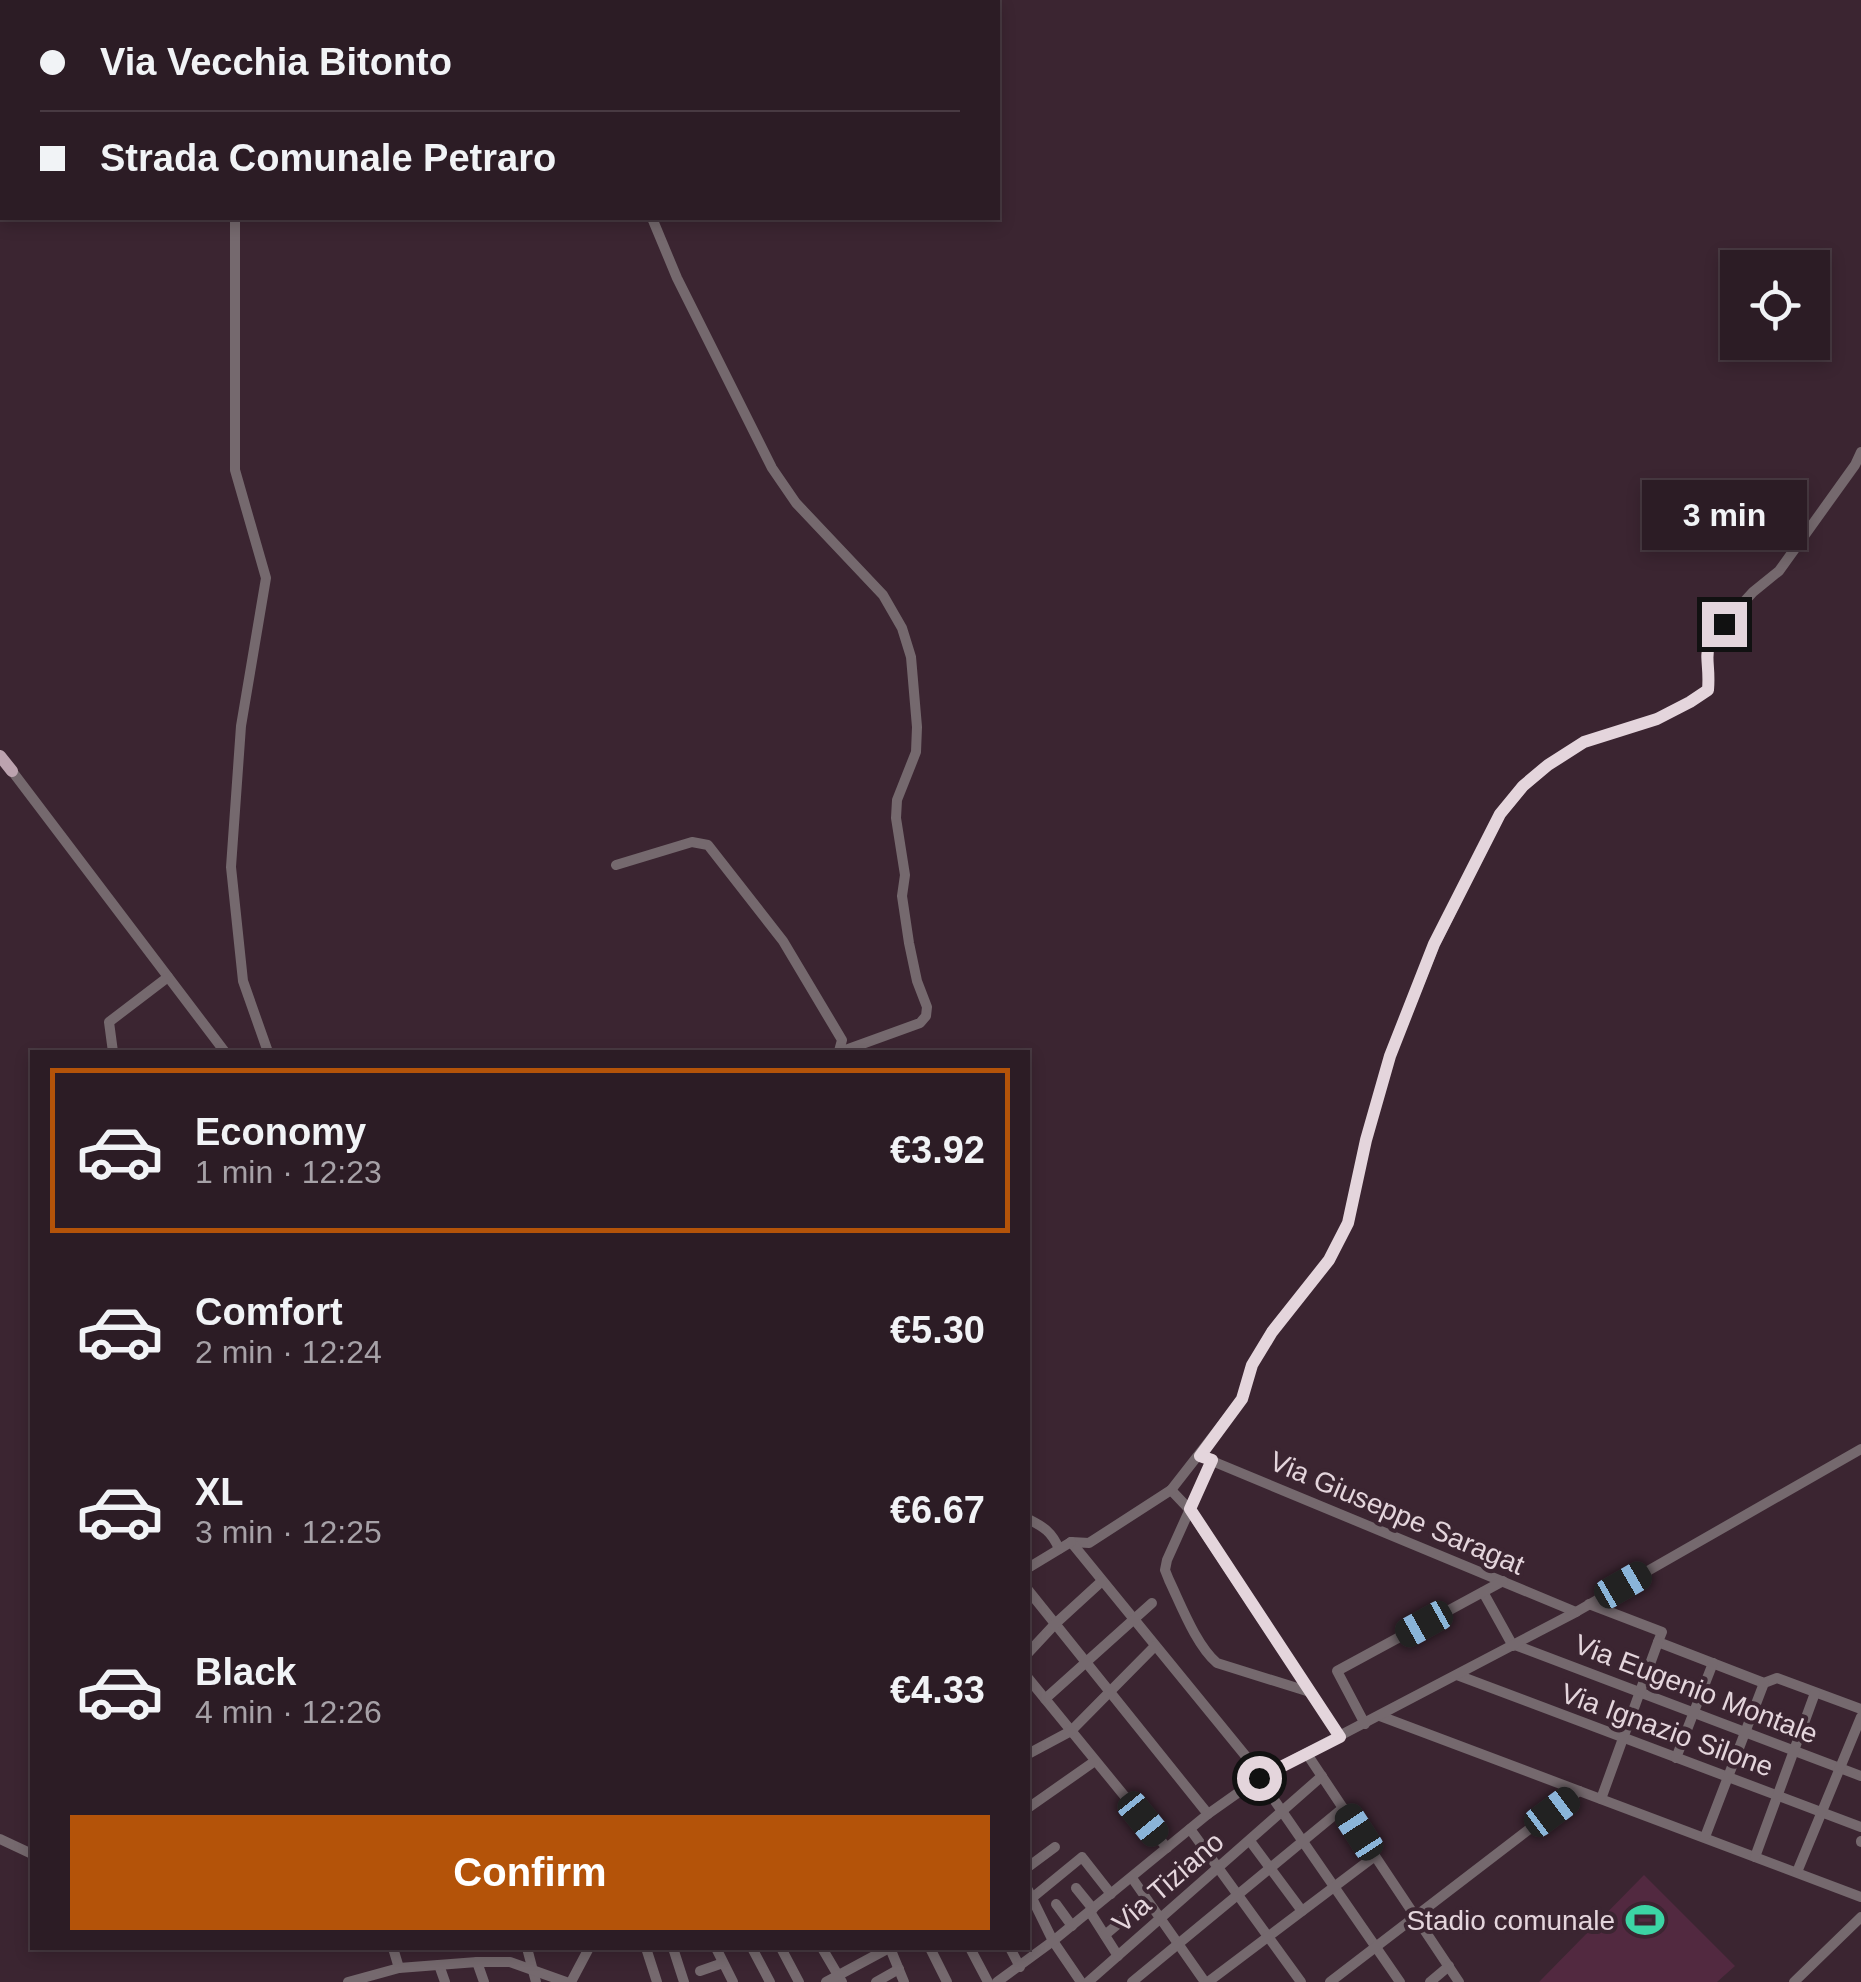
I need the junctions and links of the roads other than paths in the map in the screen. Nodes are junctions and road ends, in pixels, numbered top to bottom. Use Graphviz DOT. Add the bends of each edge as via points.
graph roads {
  1 [pos="234,220"];
  2 [pos="653,220"];
  3 [pos="1861,452"];
  4 [pos="0,756"];
  5 [pos="6,768"];
  6 [pos="616,864"];
  7 [pos="168,977"];
  8 [pos="113,1050"];
  9 [pos="223,1050"];
  10 [pos="267,1050"];
  11 [pos="840,1050"];
  12 [pos="846,1050"];
  13 [pos="1861,1449"];
  14 [pos="1206,1458"];
  15 [pos="1171,1490"];
  16 [pos="1190,1509"];
  17 [pos="1030,1520"];
  18 [pos="1070,1542"];
  19 [pos="1058,1549"];
  20 [pos="1030,1567"];
  21 [pos="1102,1581"];
  22 [pos="1502,1581"];
  23 [pos="1482,1592"];
  24 [pos="1030,1593"];
  25 [pos="1152,1603"];
  26 [pos="1589,1604"];
  27 [pos="1576,1612"];
  28 [pos="1133,1619"];
  29 [pos="1055,1624"];
  30 [pos="1658,1642"];
  31 [pos="1514,1645"];
  32 [pos="1155,1646"];
  33 [pos="1030,1651"];
  34 [pos="1085,1662"];
  35 [pos="1712,1664"];
  36 [pos="1457,1675"];
  37 [pos="1764,1683"];
  38 [pos="1110,1692"];
  39 [pos="1310,1692"];
  40 [pos="1640,1693"];
  41 [pos="1815,1693"];
  42 [pos="1037,1696"];
  43 [pos="1693,1712"];
  44 [pos="1861,1713"];
  45 [pos="1380,1716"];
  46 [pos="1364,1724"];
  47 [pos="1745,1730"];
  48 [pos="1071,1731"];
  49 [pos="1340,1737"];
  50 [pos="1623,1738"];
  51 [pos="1794,1750"];
  52 [pos="1030,1753"];
  53 [pos="1307,1754"];
  54 [pos="1676,1758"];
  55 [pos="1096,1760"];
  56 [pos="1840,1768"];
  57 [pos="1322,1776"];
  58 [pos="1728,1776"];
  59 [pos="1861,1776"];
  60 [pos="1260,1777"];
  61 [pos="1579,1791"];
  62 [pos="1778,1795"];
  63 [pos="1602,1799"];
  64 [pos="1030,1807"];
  65 [pos="1343,1808"];
  66 [pos="1822,1812"];
  67 [pos="1282,1813"];
  68 [pos="1208,1814"];
  69 [pos="1861,1827"];
  70 [pos="1190,1829"];
  71 [pos="1705,1837"];
  72 [pos="0,1839"];
  73 [pos="1250,1841"];
  74 [pos="1302,1841"];
  75 [pos="1055,1847"];
  76 [pos="1167,1848"];
  77 [pos="30,1853"];
  78 [pos="1375,1856"];
  79 [pos="1755,1856"];
  80 [pos="1030,1866"];
  81 [pos="1269,1867"];
  82 [pos="1218,1868"];
  83 [pos="1797,1872"];
  84 [pos="1132,1878"];
  85 [pos="1334,1887"];
  86 [pos="1076,1888"];
  87 [pos="1237,1893"];
  88 [pos="1030,1894"];
  89 [pos="1111,1894"];
  90 [pos="1861,1896"];
  91 [pos="1056,1904"];
  92 [pos="1091,1910"];
  93 [pos="1302,1912"];
  94 [pos="1132,1913"];
  95 [pos="1414,1916"];
  96 [pos="1861,1917"];
  97 [pos="1160,1918"];
  98 [pos="1072,1926"];
  99 [pos="1105,1935"];
  100 [pos="1268,1936"];
  101 [pos="1054,1941"];
  102 [pos="1178,1944"];
  103 [pos="1376,1946"];
  104 [pos="394,1950"];
  105 [pos="528,1950"];
  106 [pos="588,1950"];
  107 [pos="647,1950"];
  108 [pos="674,1950"];
  109 [pos="718,1950"];
  110 [pos="753,1950"];
  111 [pos="782,1950"];
  112 [pos="823,1950"];
  113 [pos="887,1950"];
  114 [pos="891,1950"];
  115 [pos="931,1950"];
  116 [pos="971,1950"];
  117 [pos="1011,1950"];
  118 [pos="1118,1956"];
  119 [pos="477,1962"];
  120 [pos="723,1963"];
  121 [pos="439,1965"];
  122 [pos="1449,1966"];
  123 [pos="1020,1967"];
  124 [pos="399,1968"];
  125 [pos="899,1969"];
  126 [pos="700,1970"];
  127 [pos="534,1976"];
  128 [pos="840,1978"];
  129 [pos="348,1982"];
  130 [pos="445,1982"];
  131 [pos="484,1982"];
  132 [pos="568,1982"];
  133 [pos="657,1982"];
  134 [pos="684,1982"];
  135 [pos="731,1982"];
  136 [pos="770,1982"];
  137 [pos="799,1982"];
  138 [pos="826,1982"];
  139 [pos="876,1982"];
  140 [pos="904,1982"];
  141 [pos="947,1982"];
  142 [pos="988,1982"];
  143 [pos="998,1982"];
  144 [pos="1085,1982"];
  145 [pos="1132,1982"];
  146 [pos="1207,1982"];
  147 [pos="1302,1982"];
  148 [pos="1330,1982"];
  149 [pos="1400,1982"];
  150 [pos="1430,1982"];
  151 [pos="1458,1982"];
  152 [pos="1794,1982"];
  1 -- 10 [label="street" via="235,470 266,578 241,726 231,867 243,982"];
  2 -- 12 [label="street" via="772,468 883,595 911,658 916,752 896,818 907,928 928,1007 920,1024"];
  3 -- 14 [label="street" via="1779,571 1709,640 1708,690 1657,719 1584,742 1523,786 1500,814 1434,944 1390,1056 1348,1223 1252,1365 1242,1399"];
  4 -- 5 [label="main road"];
  5 -- 7 [label="street"];
  6 -- 11 [label="street" via="692,842 708,845 783,941 842,1040"];
  7 -- 8 [label="street" via="108,1022"];
  7 -- 9 [label="street"];
  13 -- 26 [label="street"];
  14 -- 15 [label="street"];
  14 -- 16 [label="street"];
  14 -- 22 [label="street, Via Giuseppe Saragat"];
  15 -- 16 [label="street"];
  15 -- 18 [label="street" via="1089,1543"];
  16 -- 39 [label="street"];
  16 -- 39 [label="street" via="1165,1570 1210,1656"];
  17 -- 19 [label="street" via="1045,1527"];
  18 -- 19 [label="street"];
  18 -- 21 [label="street"];
  19 -- 20 [label="street"];
  21 -- 28 [label="street"];
  21 -- 29 [label="street"];
  22 -- 23 [label="street"];
  22 -- 27 [label="street, Via Giuseppe Saragat"];
  23 -- 31 [label="street"];
  23 -- 46 [label="street" via="1337,1671"];
  24 -- 29 [label="street"];
  25 -- 28 [label="street"];
  26 -- 27 [label="street"];
  26 -- 30 [label="street" via="1662,1632"];
  27 -- 31 [label="street"];
  28 -- 32 [label="street"];
  28 -- 34 [label="street"];
  29 -- 33 [label="street"];
  29 -- 34 [label="street"];
  30 -- 35 [label="street"];
  30 -- 40 [label="street"];
  31 -- 36 [label="street"];
  31 -- 40 [label="street, Via Eugenio Montale"];
  32 -- 38 [label="street"];
  32 -- 60 [label="street"];
  34 -- 38 [label="street"];
  34 -- 42 [label="street"];
  35 -- 37 [label="street"];
  35 -- 43 [label="street"];
  36 -- 45 [label="street"];
  36 -- 50 [label="street, Via Ignazio Silone"];
  37 -- 41 [label="street" via="1778,1678"];
  37 -- 47 [label="street"];
  38 -- 48 [label="street"];
  38 -- 68 [label="street"];
  39 -- 49 [label="street"];
  40 -- 43 [label="street, Via Eugenio Montale"];
  40 -- 50 [label="street"];
  41 -- 44 [label="street"];
  41 -- 51 [label="street"];
  42 -- 48 [label="street"];
  43 -- 47 [label="street, Via Eugenio Montale"];
  43 -- 54 [label="street"];
  44 -- 56 [label="street"];
  45 -- 46 [label="street"];
  45 -- 61 [label="street"];
  46 -- 49 [label="street"];
  47 -- 51 [label="street, Via Eugenio Montale"];
  47 -- 58 [label="street"];
  48 -- 52 [label="street"];
  48 -- 55 [label="street"];
  49 -- 53 [label="street"];
  50 -- 54 [label="street, Via Ignazio Silone"];
  50 -- 63 [label="street"];
  51 -- 56 [label="street, Via Eugenio Montale"];
  51 -- 62 [label="street"];
  53 -- 57 [label="street"];
  53 -- 60 [label="street"];
  54 -- 58 [label="street, Via Ignazio Silone"];
  55 -- 64 [label="street"];
  55 -- 76 [label="street"];
  56 -- 59 [label="street, Via Eugenio Montale"];
  56 -- 66 [label="street"];
  57 -- 65 [label="street"];
  57 -- 67 [label="street, Via Tiziano"];
  58 -- 62 [label="street, Via Ignazio Silone"];
  58 -- 71 [label="street"];
  60 -- 67 [label="street"];
  60 -- 68 [label="street"];
  61 -- 63 [label="street"];
  61 -- 95 [label="street"];
  62 -- 66 [label="street, Via Ignazio Silone"];
  62 -- 79 [label="street"];
  63 -- 71 [label="street"];
  65 -- 74 [label="street"];
  65 -- 78 [label="street"];
  66 -- 69 [label="street, Via Ignazio Silone"];
  66 -- 83 [label="street"];
  67 -- 73 [label="street, Via Tiziano"];
  67 -- 74 [label="street"];
  68 -- 70 [label="street"];
  70 -- 76 [label="street"];
  70 -- 82 [label="street"];
  71 -- 79 [label="street"];
  72 -- 77 [label="street"];
  73 -- 81 [label="street"];
  73 -- 82 [label="street, Via Tiziano"];
  74 -- 81 [label="street"];
  74 -- 85 [label="street"];
  75 -- 80 [label="street"];
  76 -- 84 [label="street"];
  78 -- 85 [label="street"];
  78 -- 95 [label="street"];
  79 -- 83 [label="street"];
  81 -- 87 [label="street"];
  81 -- 93 [label="street"];
  82 -- 87 [label="street"];
  82 -- 97 [label="street, Via Tiziano"];
  83 -- 90 [label="street"];
  84 -- 89 [label="street"];
  84 -- 97 [label="street"];
  85 -- 93 [label="street"];
  85 -- 103 [label="street"];
  86 -- 92 [label="street"];
  87 -- 100 [label="street"];
  87 -- 102 [label="street"];
  88 -- 89 [label="street" via="1082,1857"];
  88 -- 101 [label="street"];
  89 -- 92 [label="street"];
  91 -- 98 [label="street"];
  92 -- 98 [label="street"];
  92 -- 99 [label="street"];
  93 -- 100 [label="street"];
  94 -- 99 [label="street"];
  95 -- 103 [label="street"];
  95 -- 122 [label="street"];
  96 -- 152 [label="street"];
  97 -- 102 [label="street"];
  97 -- 118 [label="street, Via Tiziano"];
  98 -- 101 [label="street"];
  99 -- 118 [label="street"];
  100 -- 146 [label="street"];
  100 -- 147 [label="street"];
  101 -- 123 [label="street"];
  101 -- 144 [label="street"];
  102 -- 145 [label="street"];
  102 -- 146 [label="street"];
  103 -- 148 [label="street"];
  103 -- 149 [label="street"];
  104 -- 124 [label="street"];
  105 -- 127 [label="street"];
  106 -- 132 [label="street"];
  107 -- 133 [label="street"];
  108 -- 134 [label="street"];
  109 -- 120 [label="street"];
  110 -- 136 [label="street"];
  111 -- 137 [label="street"];
  112 -- 128 [label="street"];
  113 -- 128 [label="street"];
  114 -- 125 [label="street"];
  115 -- 141 [label="street"];
  116 -- 142 [label="street"];
  117 -- 123 [label="street"];
  118 -- 144 [label="street, Via Tiziano"];
  119 -- 121 [label="street"];
  119 -- 127 [label="street" via="510,1962"];
  119 -- 131 [label="street"];
  120 -- 126 [label="street"];
  120 -- 135 [label="street"];
  121 -- 124 [label="street"];
  121 -- 130 [label="street"];
  122 -- 150 [label="street"];
  122 -- 151 [label="street"];
  123 -- 143 [label="street"];
  124 -- 129 [label="street"];
  125 -- 139 [label="street"];
  125 -- 140 [label="street"];
  127 -- 132 [label="street"];
  128 -- 138 [label="street"];
}
